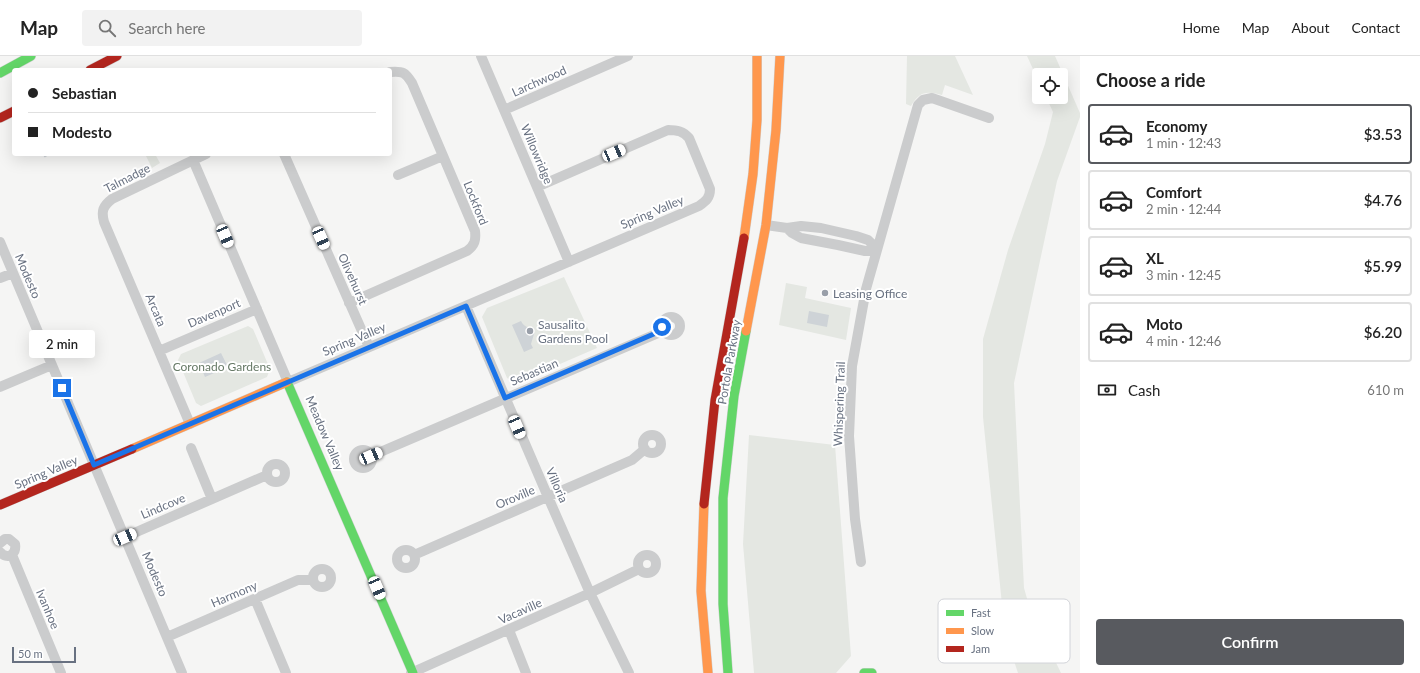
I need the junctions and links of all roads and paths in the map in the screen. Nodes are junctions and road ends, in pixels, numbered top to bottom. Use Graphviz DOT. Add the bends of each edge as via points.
graph roads {
  1 [pos="31,56"];
  2 [pos="117,56"];
  3 [pos="481,56"];
  4 [pos="628,56"];
  5 [pos="757,56"];
  6 [pos="780,56"];
  7 [pos="94,68"];
  8 [pos="395,71"];
  9 [pos="0,73"];
  10 [pos="504,110"];
  11 [pos="12,111"];
  12 [pos="0,118"];
  13 [pos="989,118"];
  14 [pos="202,156"];
  15 [pos="285,156"];
  16 [pos="443,156"];
  17 [pos="193,160"];
  18 [pos="753,174"];
  19 [pos="398,175"];
  20 [pos="537,187"];
  21 [pos="104,205"];
  22 [pos="766,225"];
  23 [pos="0,242"];
  24 [pos="877,249"];
  25 [pos="569,262"];
  26 [pos="13,273"];
  27 [pos="0,278"];
  28 [pos="349,303"];
  29 [pos="466,306"];
  30 [pos="257,308"];
  31 [pos="663,330"];
  32 [pos="369,347"];
  33 [pos="159,351"];
  34 [pos="52,365"];
  35 [pos="288,382"];
  36 [pos="0,388"];
  37 [pos="505,398"];
  38 [pos="190,424"];
  39 [pos="191,448"];
  40 [pos="645,449"];
  41 [pos="371,456"];
  42 [pos="94,465"];
  43 [pos="267,475"];
  44 [pos="548,497"];
  45 [pos="212,499"];
  46 [pos="0,505"];
  47 [pos="125,537"];
  48 [pos="0,543"];
  49 [pos="0,552"];
  50 [pos="12,555"];
  51 [pos="414,555"];
  52 [pos="861,562"];
  53 [pos="639,569"];
  54 [pos="313,580"];
  55 [pos="590,593"];
  56 [pos="255,599"];
  57 [pos="509,630"];
  58 [pos="167,637"];
  59 [pos="61,673"];
  60 [pos="182,673"];
  61 [pos="286,673"];
  62 [pos="412,673"];
  63 [pos="526,673"];
  64 [pos="628,673"];
  65 [pos="708,673"];
  66 [pos="728,673"];
  67 [pos="864,673"];
  68 [pos="872,673"];
  1 -- 9 [label="main road"];
  2 -- 7 [label="main road"];
  3 -- 10 [label="street, Willowridge"];
  4 -- 10 [label="street, Larchwood"];
  5 -- 18 [label="main road, Portola Parkway" via="757,120"];
  6 -- 22 [label="main road, Portola Parkway" via="776,130"];
  8 -- 16 [label="street, Lockford" via="404,73 412,83"];
  10 -- 20 [label="street, Willowridge"];
  11 -- 12 [label="main road"];
  13 -- 24 [label="street, Whispering Trail" via="932,98 923,100 918,105"];
  14 -- 17 [label="street, Talmadge"];
  15 -- 28 [label="street, Olivehurst"];
  16 -- 19 [label="street"];
  16 -- 28 [label="street, Lockford" via="475,231 476,238 472,247"];
  17 -- 21 [label="street, Talmadge"];
  17 -- 30 [label="street, Meadow Valley"];
  18 -- 22 [label="main road" via="756,191 755,217"];
  18 -- 65 [label="main road, Portola Parkway" via="715,400 704,503 701,591"];
  20 -- 25 [label="street, Willowridge"];
  20 -- 25 [label="street, Spring Valley" via="668,130 683,132 689,138 710,189 707,200 699,206"];
  21 -- 33 [label="street, Arcata" via="104,222"];
  22 -- 24 [label="street" via="787,228 801,238 865,252"];
  22 -- 66 [label="main road, Portola Parkway" via="734,396 723,498 723,604"];
  23 -- 26 [label="street, Modesto"];
  24 -- 52 [label="street, Whispering Trail" via="866,289 852,373 849,436"];
  25 -- 29 [label="street, Spring Valley"];
  26 -- 27 [label="street"];
  26 -- 34 [label="street, Modesto"];
  28 -- 32 [label="street, Olivehurst"];
  29 -- 32 [label="street, Spring Valley"];
  29 -- 37 [label="street, Villoria"];
  30 -- 33 [label="street, Davenport"];
  30 -- 35 [label="street, Meadow Valley"];
  31 -- 37 [label="street, Sebastian"];
  32 -- 35 [label="street, Spring Valley"];
  33 -- 38 [label="street, Arcata"];
  34 -- 36 [label="street"];
  34 -- 42 [label="street, Modesto"];
  35 -- 38 [label="main road, Spring Valley"];
  35 -- 62 [label="main road, Meadow Valley"];
  37 -- 41 [label="street, Sebastian"];
  37 -- 44 [label="street, Villoria"];
  38 -- 42 [label="main road, Spring Valley"];
  39 -- 45 [label="street"];
  40 -- 44 [label="street, Oroville" via="632,460"];
  42 -- 46 [label="main road, Spring Valley"];
  42 -- 47 [label="street, Modesto"];
  43 -- 45 [label="street, Lindcove"];
  44 -- 51 [label="street, Oroville"];
  44 -- 55 [label="street, Villoria"];
  45 -- 47 [label="street, Lindcove"];
  47 -- 58 [label="street, Modesto"];
  48 -- 50 [label="street, Ivanhoe" via="5,539 13,541 16,548"];
  49 -- 50 [label="street" via="3,556"];
  50 -- 59 [label="street, Ivanhoe"];
  53 -- 55 [label="street, Vacaville"];
  54 -- 56 [label="street, Harmony" via="298,580"];
  55 -- 57 [label="street, Vacaville"];
  55 -- 64 [label="street, Villoria"];
  56 -- 58 [label="street, Harmony"];
  56 -- 61 [label="street"];
  57 -- 62 [label="street, Vacaville"];
  57 -- 63 [label="street"];
  58 -- 60 [label="street, Modesto"];
  67 -- 68 [label="main road"];
}
